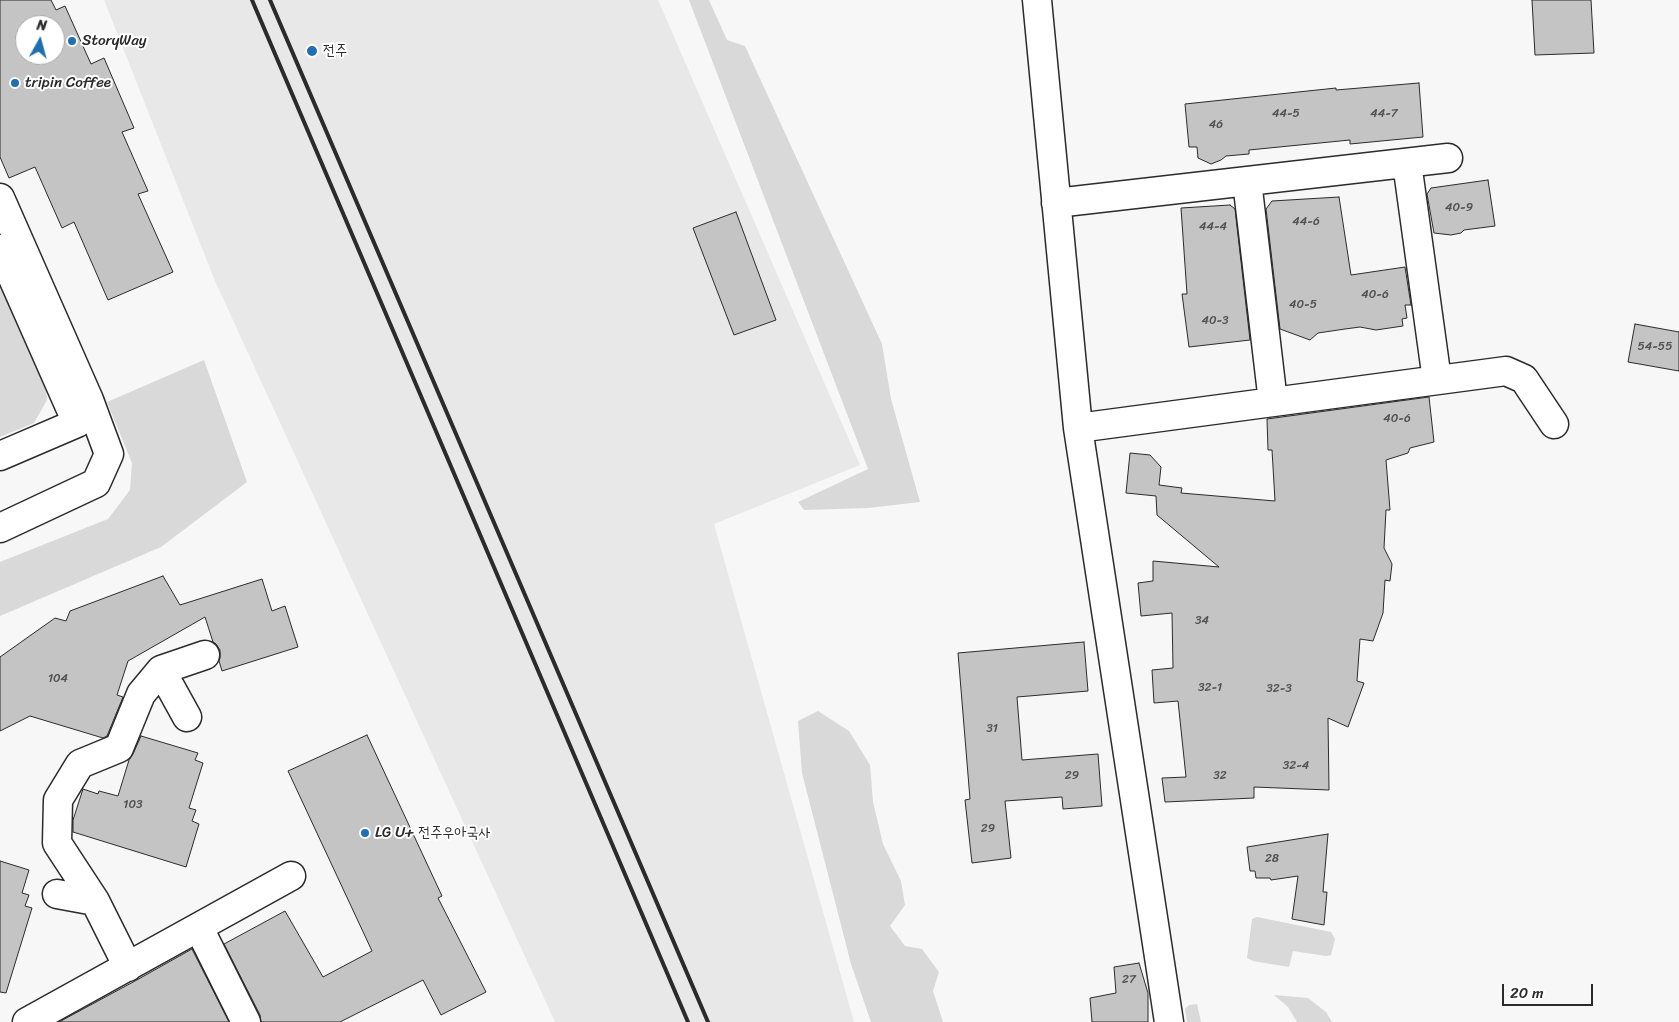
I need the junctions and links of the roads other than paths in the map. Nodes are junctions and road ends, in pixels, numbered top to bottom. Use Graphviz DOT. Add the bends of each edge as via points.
graph roads {
  1 [pos="1037,0"];
  2 [pos="1448,158"];
  3 [pos="1408,163"];
  4 [pos="1246,181"];
  5 [pos="0,198"];
  6 [pos="1056,203"];
  7 [pos="0,249"];
  8 [pos="1437,380"];
  9 [pos="1273,402"];
  10 [pos="1554,424"];
  11 [pos="1078,428"];
  12 [pos="0,456"];
  13 [pos="0,528"];
  14 [pos="205,655"];
  15 [pos="161,670"];
  16 [pos="187,717"];
  17 [pos="291,876"];
  18 [pos="57,894"];
  19 [pos="95,901"];
  20 [pos="199,928"];
  21 [pos="128,967"];
  22 [pos="42,1019"];
  23 [pos="246,1022"];
  24 [pos="1169,1022"];
  1 -- 6 [label="street"];
  2 -- 3 [label="street"];
  3 -- 4 [label="street"];
  3 -- 8 [label="street"];
  4 -- 6 [label="street"];
  4 -- 9 [label="street"];
  5 -- 13 [label="street" via="89,400 109,454 96,483"];
  6 -- 11 [label="street"];
  7 -- 12 [label="street" via="77,423"];
  8 -- 9 [label="street"];
  8 -- 10 [label="street" via="1506,371 1524,379"];
  9 -- 11 [label="street"];
  11 -- 24 [label="street"];
  14 -- 15 [label="street"];
  15 -- 16 [label="street"];
  15 -- 19 [label="street" via="141,694 119,748 80,764 58,800 57,842"];
  17 -- 20 [label="street"];
  18 -- 19 [label="street"];
  19 -- 21 [label="street"];
  20 -- 21 [label="street"];
  20 -- 23 [label="street"];
  21 -- 22 [label="street"];
}
